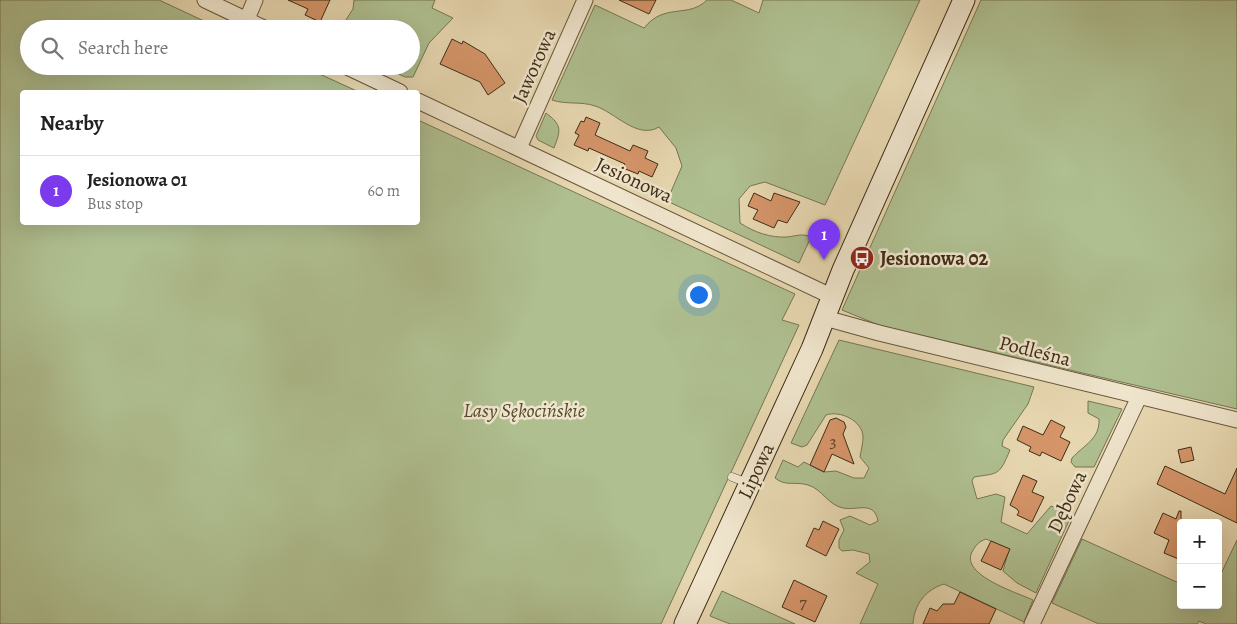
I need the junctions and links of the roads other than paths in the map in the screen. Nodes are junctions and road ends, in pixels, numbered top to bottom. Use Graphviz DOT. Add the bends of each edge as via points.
graph roads {
  1 [pos="205,0"];
  2 [pos="255,0"];
  3 [pos="585,0"];
  4 [pos="964,0"];
  5 [pos="247,19"];
  6 [pos="364,75"];
  7 [pos="396,90"];
  8 [pos="420,102"];
  9 [pos="519,148"];
  10 [pos="833,297"];
  11 [pos="825,318"];
  12 [pos="1139,397"];
  13 [pos="1237,420"];
  14 [pos="685,624"];
  15 [pos="1032,624"];
  1 -- 5 [label="street"];
  2 -- 5 [label="street"];
  3 -- 9 [label="street, Jaworowa"];
  4 -- 10 [label="street, Lipowa"];
  6 -- 7 [label="street"];
  8 -- 9 [label="street, Jesionowa"];
  9 -- 10 [label="street, Jesionowa"];
  10 -- 11 [label="street, Lipowa"];
  11 -- 12 [label="street, Podleśna"];
  11 -- 14 [label="street, Lipowa" via="741,481"];
  12 -- 13 [label="street, Podleśna"];
  12 -- 15 [label="street, Dębowa"];
}
